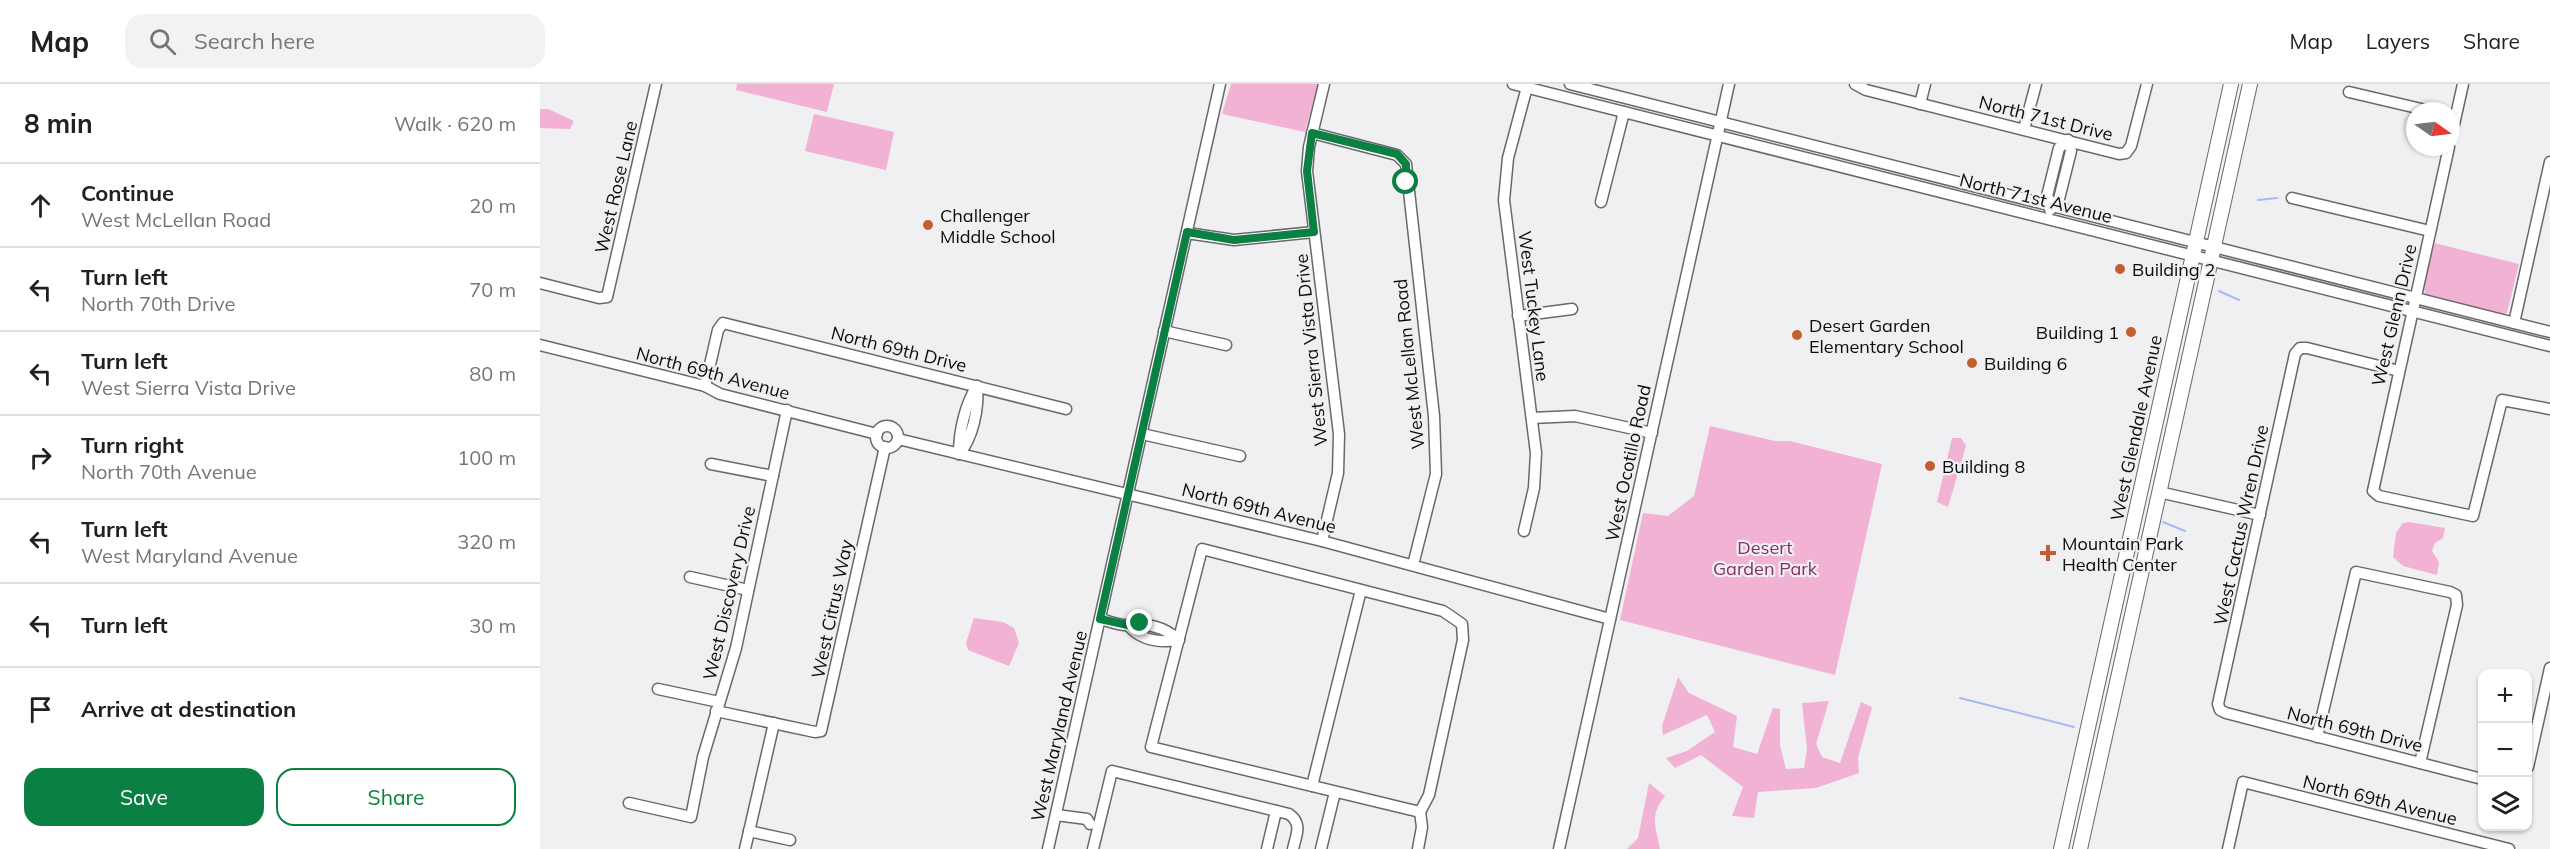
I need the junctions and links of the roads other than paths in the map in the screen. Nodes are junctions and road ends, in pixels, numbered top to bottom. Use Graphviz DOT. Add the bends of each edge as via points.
graph roads {
  1 [pos="656,84"];
  2 [pos="1220,84"];
  3 [pos="1324,84"];
  4 [pos="1513,84"];
  5 [pos="1570,84"];
  6 [pos="1729,84"];
  7 [pos="1855,84"];
  8 [pos="1925,84"];
  9 [pos="2036,84"];
  10 [pos="2147,84"];
  11 [pos="2230,84"];
  12 [pos="2250,84"];
  13 [pos="2463,84"];
  14 [pos="1527,87"];
  15 [pos="2349,92"];
  16 [pos="2458,102"];
  17 [pos="1920,104"];
  18 [pos="2406,105"];
  19 [pos="1624,112"];
  20 [pos="1720,122"];
  21 [pos="2024,129"];
  22 [pos="1312,133"];
  23 [pos="1718,136"];
  24 [pos="2068,140"];
  25 [pos="2447,156"];
  26 [pos="2550,162"];
  27 [pos="2292,198"];
  28 [pos="1600,202"];
  29 [pos="2052,205"];
  30 [pos="2048,218"];
  31 [pos="2430,231"];
  32 [pos="1187,232"];
  33 [pos="1314,232"];
  34 [pos="2194,248"];
  35 [pos="2213,253"];
  36 [pos="540,284"];
  37 [pos="2415,298"];
  38 [pos="1572,309"];
  39 [pos="2413,310"];
  40 [pos="1518,316"];
  41 [pos="2514,323"];
  42 [pos="1164,331"];
  43 [pos="2550,332"];
  44 [pos="540,345"];
  45 [pos="1226,345"];
  46 [pos="2550,346"];
  47 [pos="2399,370"];
  48 [pos="705,386"];
  49 [pos="977,386"];
  50 [pos="1066,409"];
  51 [pos="2550,409"];
  52 [pos="787,410"];
  53 [pos="1532,418"];
  54 [pos="1652,433"];
  55 [pos="877,434"];
  56 [pos="1142,434"];
  57 [pos="898,439"];
  58 [pos="885,447"];
  59 [pos="959,454"];
  60 [pos="1240,456"];
  61 [pos="711,464"];
  62 [pos="772,477"];
  63 [pos="2159,492"];
  64 [pos="1128,496"];
  65 [pos="2260,515"];
  66 [pos="1524,531"];
  67 [pos="1322,541"];
  68 [pos="1413,565"];
  69 [pos="690,577"];
  70 [pos="748,590"];
  71 [pos="1361,590"];
  72 [pos="1100,619"];
  73 [pos="1610,619"];
  74 [pos="2110,628"];
  75 [pos="2128,632"];
  76 [pos="1179,640"];
  77 [pos="2550,668"];
  78 [pos="658,689"];
  79 [pos="717,707"];
  80 [pos="2220,710"];
  81 [pos="774,723"];
  82 [pos="2317,737"];
  83 [pos="2532,750"];
  84 [pos="2420,763"];
  85 [pos="2478,778"];
  86 [pos="1312,786"];
  87 [pos="1335,792"];
  88 [pos="629,803"];
  89 [pos="1276,811"];
  90 [pos="1420,812"];
  91 [pos="1056,815"];
  92 [pos="1094,825"];
  93 [pos="749,831"];
  94 [pos="790,840"];
  95 [pos="746,849"];
  96 [pos="1048,849"];
  97 [pos="1093,849"];
  98 [pos="1267,849"];
  99 [pos="1293,849"];
  100 [pos="1321,849"];
  101 [pos="1418,849"];
  102 [pos="1559,849"];
  103 [pos="2061,849"];
  104 [pos="2080,849"];
  105 [pos="2228,849"];
  106 [pos="2509,849"];
  1 -- 36 [label="street, West Rose Lane" via="607,297"];
  2 -- 32 [label="street, West Maryland Avenue"];
  3 -- 22 [label="street, West Sierra Vista Drive"];
  4 -- 14 [label="street, North 71st Avenue"];
  5 -- 20 [label="street, North 71st Avenue"];
  6 -- 20 [label="street, West Ocotillo Road"];
  7 -- 17 [label="street, North 71st Drive"];
  8 -- 17 [label="street"];
  9 -- 21 [label="street"];
  10 -- 24 [label="street, North 71st Drive" via="2126,153"];
  11 -- 34 [label="main road, West Glendale Avenue"];
  12 -- 35 [label="main road, West Glendale Avenue"];
  13 -- 16 [label="street"];
  14 -- 19 [label="street, North 71st Avenue"];
  14 -- 40 [label="street, West Tuckey Lane" via="1504,179"];
  15 -- 18 [label="street"];
  17 -- 21 [label="street, North 71st Drive"];
  19 -- 23 [label="street, North 71st Avenue"];
  19 -- 28 [label="street"];
  20 -- 23 [label="street, West Ocotillo Road"];
  20 -- 29 [label="street, North 71st Avenue"];
  21 -- 24 [label="street, North 71st Drive"];
  22 -- 33 [label="street, West Sierra Vista Drive" via="1307,171"];
  22 -- 68 [label="street, West McLellan Road" via="1397,154 1406,164 1434,416 1436,474"];
  23 -- 30 [label="street, North 71st Avenue"];
  23 -- 54 [label="street, West Ocotillo Road"];
  24 -- 29 [label="street" via="2059,148 2047,196"];
  25 -- 31 [label="street, West Glenn Drive"];
  26 -- 41 [label="street"];
  27 -- 31 [label="street"];
  29 -- 30 [label="street"];
  29 -- 34 [label="street, North 71st Avenue"];
  30 -- 34 [label="street, North 71st Avenue"];
  31 -- 37 [label="street, West Glenn Drive"];
  32 -- 33 [label="street" via="1234,240"];
  32 -- 42 [label="street, West Maryland Avenue"];
  33 -- 67 [label="street, West Sierra Vista Drive" via="1339,434 1338,473"];
  34 -- 35 [label="street, North 71st Avenue"];
  34 -- 74 [label="main road, West Glendale Avenue"];
  35 -- 37 [label="street, North 71st Avenue"];
  35 -- 39 [label="street, North 71st Avenue"];
  35 -- 63 [label="main road, West Glendale Avenue"];
  37 -- 39 [label="street, West Glenn Drive"];
  37 -- 41 [label="street, North 71st Avenue"];
  38 -- 40 [label="street"];
  39 -- 46 [label="street, North 71st Avenue"];
  39 -- 47 [label="street, West Glenn Drive"];
  40 -- 53 [label="street, West Tuckey Lane"];
  41 -- 43 [label="street, North 71st Avenue"];
  42 -- 45 [label="street"];
  42 -- 56 [label="street, West Maryland Avenue"];
  44 -- 48 [label="street, North 69th Avenue"];
  47 -- 51 [label="street, West Glenn Drive" via="2373,491 2377,496 2473,516 2502,400"];
  47 -- 65 [label="street, West Cactus Wren Drive" via="2300,348 2295,354"];
  48 -- 49 [label="street, North 69th Drive" via="723,323"];
  48 -- 52 [label="street, North 69th Avenue" via="720,394"];
  49 -- 50 [label="street, North 69th Drive"];
  49 -- 59 [label="street" via="968,445"];
  52 -- 55 [label="street, North 69th Avenue"];
  52 -- 62 [label="street, West Discovery Drive"];
  53 -- 54 [label="street" via="1575,416"];
  53 -- 66 [label="street, West Tuckey Lane" via="1536,471"];
  54 -- 73 [label="street, West Ocotillo Road"];
  55 -- 57 [label="street, North 69th Avenue" via="889,426 897,432"];
  55 -- 58 [label="street" via="878,442"];
  56 -- 60 [label="street"];
  56 -- 64 [label="street, West Maryland Avenue"];
  57 -- 58 [label="street"];
  57 -- 59 [label="street, North 69th Avenue"];
  58 -- 81 [label="street, West Citrus Way" via="824,724 816,732"];
  59 -- 64 [label="street, North 69th Avenue"];
  61 -- 62 [label="street"];
  62 -- 70 [label="street, West Discovery Drive"];
  63 -- 65 [label="street"];
  63 -- 75 [label="main road, West Glendale Avenue"];
  64 -- 67 [label="street, North 69th Avenue" via="1144,496"];
  64 -- 72 [label="street, West Maryland Avenue"];
  65 -- 80 [label="street, West Cactus Wren Drive" via="2218,704"];
  67 -- 68 [label="street, North 69th Avenue"];
  68 -- 73 [label="street, North 69th Avenue"];
  69 -- 70 [label="street"];
  70 -- 79 [label="street, West Discovery Drive" via="728,679"];
  71 -- 76 [label="street" via="1202,549"];
  71 -- 86 [label="street"];
  71 -- 90 [label="street" via="1443,611 1462,624 1463,640 1428,795"];
  72 -- 76 [label="street" via="1167,630"];
  72 -- 91 [label="street, West Maryland Avenue"];
  73 -- 102 [label="street, West Ocotillo Road"];
  74 -- 75 [label="main road"];
  74 -- 103 [label="main road, West Glendale Avenue"];
  75 -- 104 [label="main road, West Glendale Avenue"];
  76 -- 86 [label="street" via="1151,747"];
  77 -- 83 [label="street"];
  78 -- 79 [label="street, West Citrus Way"];
  79 -- 81 [label="street, West Citrus Way"];
  79 -- 88 [label="street, West Discovery Drive" via="691,817"];
  80 -- 82 [label="street, North 69th Drive"];
  81 -- 93 [label="street"];
  82 -- 84 [label="street, North 69th Drive"];
  82 -- 84 [label="street" via="2356,572 2456,596"];
  84 -- 85 [label="street, North 69th Drive"];
  86 -- 87 [label="street"];
  87 -- 90 [label="street"];
  87 -- 100 [label="street"];
  89 -- 92 [label="street" via="1112,771"];
  89 -- 98 [label="street"];
  89 -- 99 [label="street" via="1296,819"];
  90 -- 101 [label="street"];
  91 -- 92 [label="street" via="1085,827"];
  91 -- 96 [label="street, West Maryland Avenue"];
  92 -- 97 [label="street"];
  93 -- 94 [label="street"];
  93 -- 95 [label="street"];
  105 -- 106 [label="street, North 69th Avenue" via="2243,782"];
}
